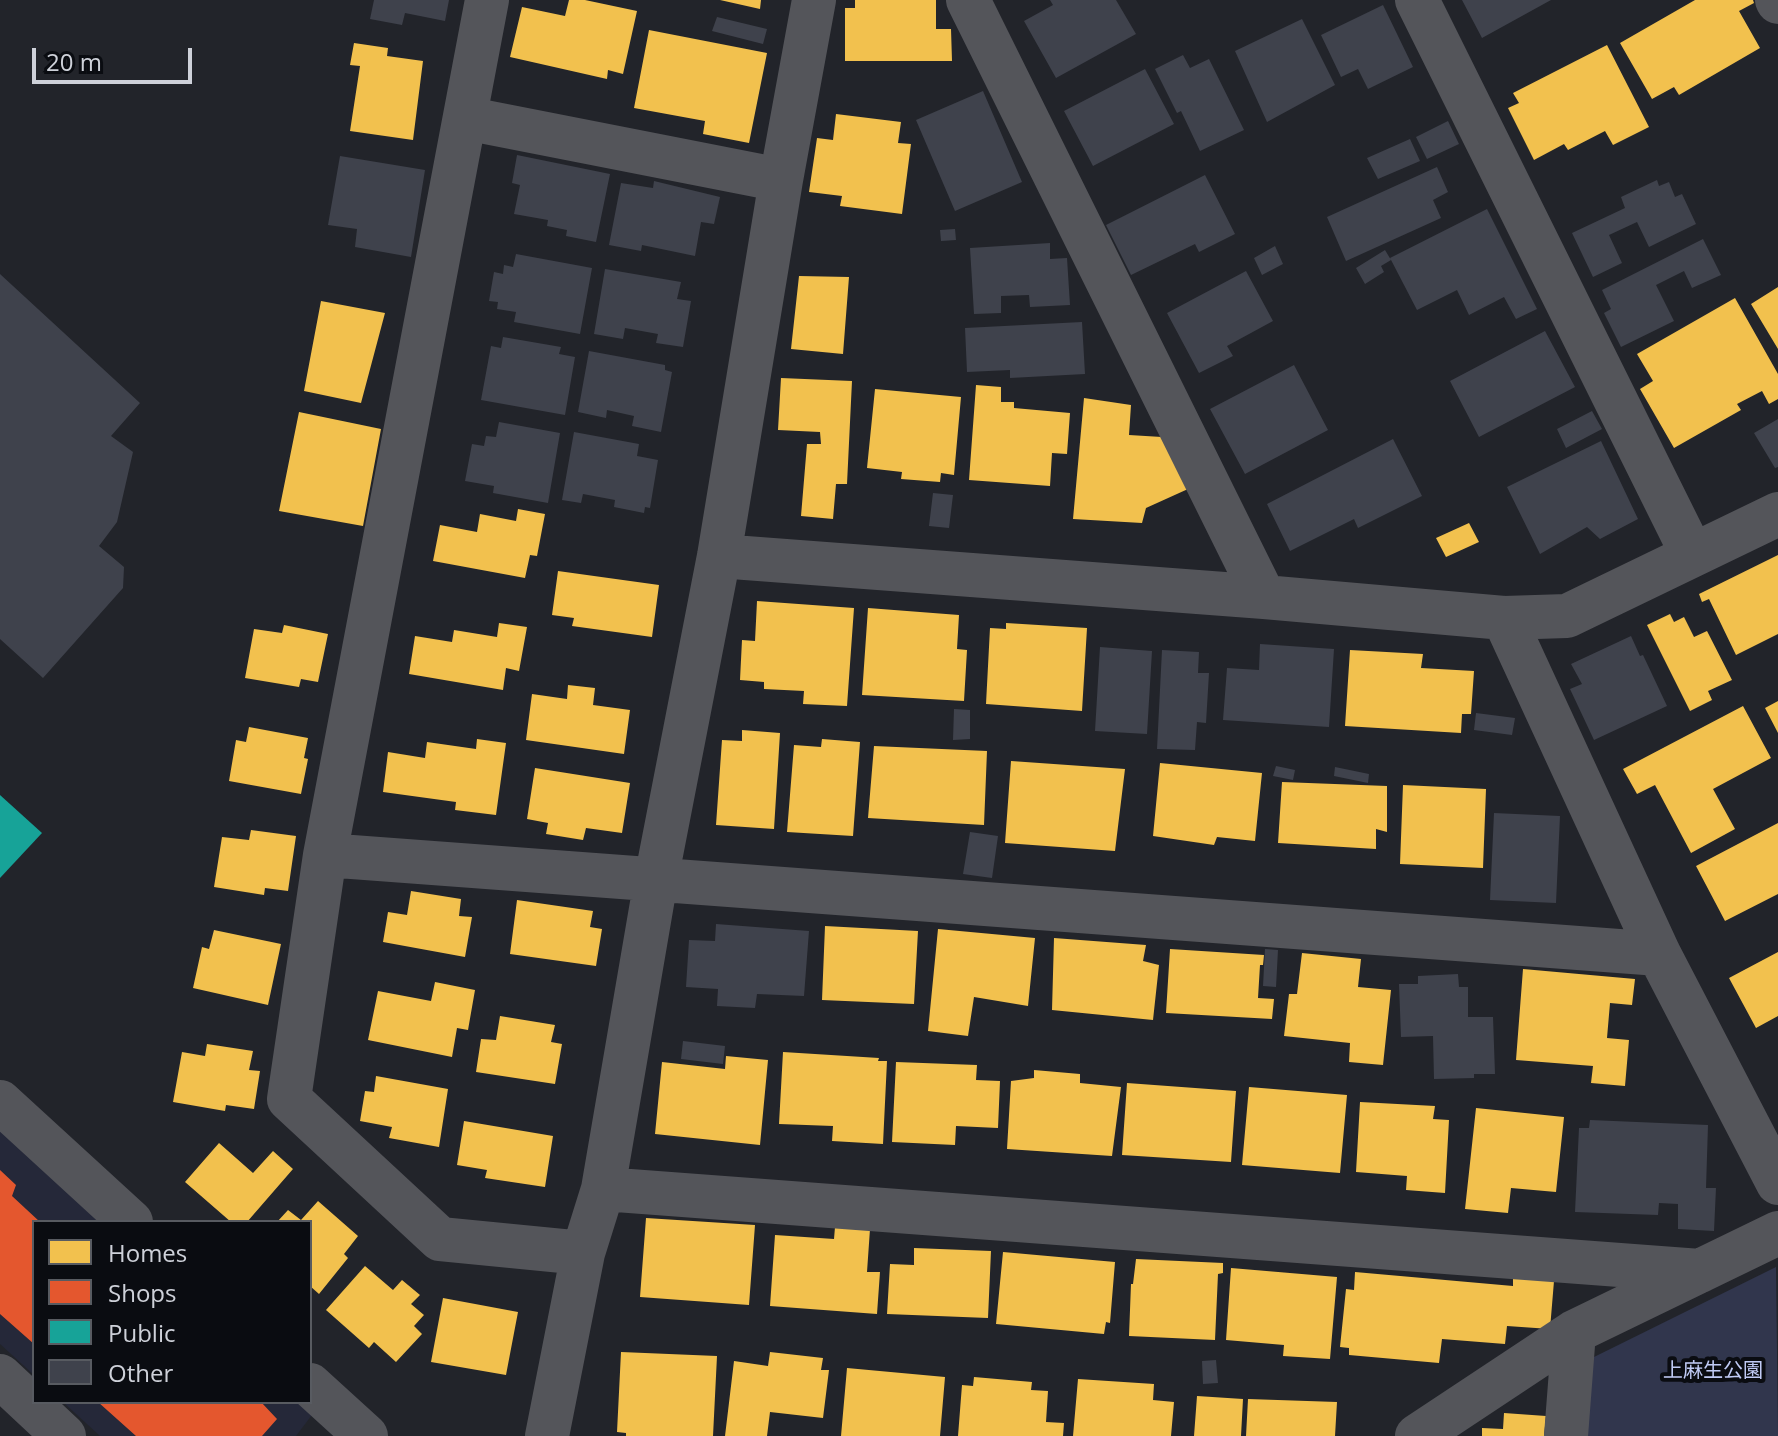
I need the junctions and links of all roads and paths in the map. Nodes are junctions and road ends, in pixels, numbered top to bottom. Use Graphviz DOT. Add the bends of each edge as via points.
graph roads {
  1 [pos="487,0"];
  2 [pos="814,0"];
  3 [pos="1417,0"];
  4 [pos="981,4"];
  5 [pos="465,118"];
  6 [pos="781,180"];
  7 [pos="1778,514"];
  8 [pos="1692,554"];
  9 [pos="719,556"];
  10 [pos="1264,597"];
  11 [pos="1504,618"];
  12 [pos="325,855"];
  13 [pos="656,880"];
  14 [pos="1659,954"];
  15 [pos="0,1102"];
  16 [pos="1778,1183"];
  17 [pos="603,1189"];
  18 [pos="129,1220"];
  19 [pos="1778,1233"];
  20 [pos="583,1253"];
  21 [pos="1700,1271"];
  22 [pos="1574,1332"];
  23 [pos="0,1376"];
  24 [pos="312,1387"];
  25 [pos="64,1436"];
  26 [pos="366,1436"];
  27 [pos="547,1436"];
  28 [pos="1417,1436"];
  29 [pos="1566,1436"];
  1 -- 5 [label="street"];
  2 -- 6 [label="street"];
  3 -- 8 [label="street"];
  4 -- 10 [label="street"];
  5 -- 6 [label="street"];
  5 -- 12 [label="street"];
  6 -- 9 [label="street"];
  7 -- 8 [label="street"];
  8 -- 11 [label="street" via="1567,616"];
  9 -- 10 [label="street"];
  9 -- 13 [label="street"];
  10 -- 11 [label="street"];
  11 -- 14 [label="street"];
  12 -- 13 [label="street"];
  12 -- 20 [label="street" via="289,1099 440,1239"];
  13 -- 14 [label="street"];
  13 -- 17 [label="street"];
  14 -- 16 [label="street"];
  15 -- 18 [label="street"];
  17 -- 20 [label="street"];
  17 -- 21 [label="street"];
  19 -- 21 [label="street"];
  20 -- 27 [label="street"];
  21 -- 22 [label="street"];
  22 -- 28 [label="street"];
  22 -- 29 [label="street"];
  23 -- 25 [label="street"];
  24 -- 26 [label="street"];
}
